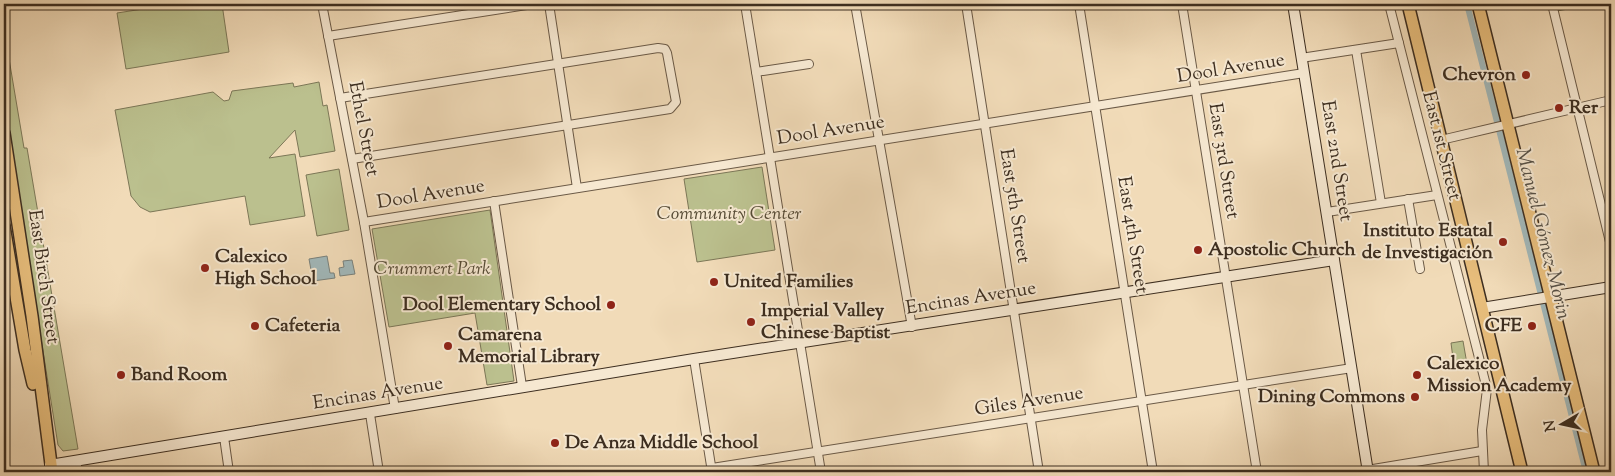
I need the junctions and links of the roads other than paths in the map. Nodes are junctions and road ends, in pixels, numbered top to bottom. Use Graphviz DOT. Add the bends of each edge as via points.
graph roads {
  1 [pos="322,4"];
  2 [pos="533,4"];
  3 [pos="549,4"];
  4 [pos="745,4"];
  5 [pos="855,4"];
  6 [pos="966,4"];
  7 [pos="1079,4"];
  8 [pos="1182,4"];
  9 [pos="1293,4"];
  10 [pos="1389,4"];
  11 [pos="1408,4"];
  12 [pos="1478,4"];
  13 [pos="1552,4"];
  14 [pos="328,36"];
  15 [pos="1399,43"];
  16 [pos="1356,50"];
  17 [pos="1302,58"];
  18 [pos="558,64"];
  19 [pos="810,64"];
  20 [pos="756,72"];
  21 [pos="1304,73"];
  22 [pos="1196,91"];
  23 [pos="340,98"];
  24 [pos="1611,100"];
  25 [pos="1095,107"];
  26 [pos="1578,108"];
  27 [pos="985,124"];
  28 [pos="568,125"];
  29 [pos="1508,125"];
  30 [pos="4,133"];
  31 [pos="1441,140"];
  32 [pos="879,141"];
  33 [pos="770,157"];
  34 [pos="352,159"];
  35 [pos="577,188"];
  36 [pos="1437,195"];
  37 [pos="1408,199"];
  38 [pos="494,201"];
  39 [pos="1381,203"];
  40 [pos="1327,212"];
  41 [pos="364,222"];
  42 [pos="4,226"];
  43 [pos="5,240"];
  44 [pos="1611,246"];
  45 [pos="1334,260"];
  46 [pos="1420,269"];
  47 [pos="1225,276"];
  48 [pos="1611,287"];
  49 [pos="1125,294"];
  50 [pos="1549,297"];
  51 [pos="1482,308"];
  52 [pos="1014,310"];
  53 [pos="32,316"];
  54 [pos="912,327"];
  55 [pos="800,343"];
  56 [pos="1492,350"];
  57 [pos="694,359"];
  58 [pos="1352,368"];
  59 [pos="1243,384"];
  60 [pos="522,386"];
  61 [pos="1142,400"];
  62 [pos="395,409"];
  63 [pos="370,414"];
  64 [pos="1030,418"];
  65 [pos="44,427"];
  66 [pos="224,437"];
  67 [pos="818,451"];
  68 [pos="1482,451"];
  69 [pos="76,461"];
  70 [pos="51,469"];
  71 [pos="712,470"];
  72 [pos="1368,471"];
  73 [pos="78,472"];
  74 [pos="229,472"];
  75 [pos="379,472"];
  76 [pos="821,472"];
  77 [pos="1040,472"];
  78 [pos="1153,472"];
  79 [pos="1257,472"];
  80 [pos="1355,472"];
  81 [pos="1484,472"];
  82 [pos="1522,472"];
  83 [pos="1527,472"];
  84 [pos="1594,472"];
  1 -- 14 [label="street, Ethel Street"];
  2 -- 14 [label="street"];
  3 -- 18 [label="street"];
  4 -- 20 [label="street"];
  5 -- 32 [label="street"];
  6 -- 27 [label="street, East 5th Street"];
  7 -- 25 [label="street, East 4th Street"];
  8 -- 22 [label="street, East 3rd Street"];
  9 -- 17 [label="street, East 2nd Street"];
  10 -- 15 [label="street, East 1st Street"];
  11 -- 31 [label="main road"];
  12 -- 29 [label="main road"];
  13 -- 26 [label="street"];
  14 -- 23 [label="street, Ethel Street"];
  15 -- 16 [label="street, Dool Avenue"];
  15 -- 36 [label="street, East 1st Street"];
  16 -- 17 [label="street, Dool Avenue"];
  16 -- 39 [label="street"];
  17 -- 21 [label="street, East 2nd Street"];
  18 -- 23 [label="street"];
  18 -- 28 [label="street"];
  18 -- 28 [label="street" via="663,48 667,53 676,102 670,109"];
  19 -- 20 [label="street"];
  20 -- 33 [label="street"];
  21 -- 22 [label="street, Dool Avenue"];
  21 -- 40 [label="street, East 2nd Street"];
  22 -- 25 [label="street, Dool Avenue"];
  22 -- 47 [label="street, East 3rd Street"];
  23 -- 34 [label="street, Ethel Street"];
  24 -- 26 [label="street"];
  25 -- 27 [label="street, Dool Avenue"];
  25 -- 49 [label="street, East 4th Street"];
  26 -- 29 [label="street"];
  26 -- 44 [label="street"];
  27 -- 32 [label="street, Dool Avenue"];
  27 -- 52 [label="street, East 5th Street"];
  28 -- 34 [label="street"];
  28 -- 35 [label="street"];
  29 -- 31 [label="street"];
  29 -- 50 [label="main road"];
  30 -- 53 [label="main road, East Birch Street"];
  31 -- 51 [label="main road"];
  32 -- 33 [label="street, Dool Avenue"];
  32 -- 54 [label="street"];
  33 -- 35 [label="street, Dool Avenue"];
  33 -- 55 [label="street"];
  34 -- 41 [label="street, Ethel Street"];
  35 -- 38 [label="street, Dool Avenue"];
  36 -- 37 [label="street"];
  36 -- 68 [label="street, East 1st Street" via="1487,389"];
  37 -- 39 [label="street"];
  37 -- 46 [label="street"];
  38 -- 41 [label="street, Dool Avenue"];
  38 -- 60 [label="street"];
  39 -- 40 [label="street"];
  40 -- 45 [label="street, East 2nd Street"];
  41 -- 62 [label="street, Ethel Street"];
  42 -- 43 [label="main road, East Birch Street"];
  43 -- 53 [label="main road" via="10,241 13,248 21,288"];
  43 -- 65 [label="main road, East Birch Street" via="25,350"];
  45 -- 47 [label="street, Encinas Avenue"];
  45 -- 58 [label="street, East 2nd Street"];
  47 -- 49 [label="street, Encinas Avenue"];
  47 -- 59 [label="street, East 3rd Street"];
  48 -- 50 [label="street"];
  49 -- 52 [label="street, Encinas Avenue"];
  49 -- 61 [label="street, East 4th Street"];
  50 -- 51 [label="street"];
  50 -- 84 [label="main road"];
  51 -- 56 [label="main road"];
  52 -- 54 [label="street, Encinas Avenue"];
  52 -- 64 [label="street, East 5th Street"];
  53 -- 65 [label="main road, East Birch Street"];
  54 -- 55 [label="street, Encinas Avenue"];
  55 -- 57 [label="street, Encinas Avenue"];
  55 -- 67 [label="street"];
  56 -- 82 [label="main road"];
  56 -- 83 [label="street" via="1499,362"];
  57 -- 60 [label="street, Encinas Avenue"];
  57 -- 71 [label="street"];
  58 -- 59 [label="street, Giles Avenue"];
  58 -- 72 [label="street, East 2nd Street"];
  59 -- 61 [label="street, Giles Avenue"];
  59 -- 79 [label="street, East 3rd Street"];
  60 -- 62 [label="street, Encinas Avenue"];
  61 -- 64 [label="street, Giles Avenue"];
  61 -- 78 [label="street, East 4th Street"];
  62 -- 63 [label="street, Encinas Avenue"];
  63 -- 66 [label="street, Encinas Avenue"];
  63 -- 75 [label="street"];
  64 -- 67 [label="street, Giles Avenue"];
  64 -- 77 [label="street, East 5th Street"];
  65 -- 70 [label="main road, East Birch Street"];
  66 -- 69 [label="street, Encinas Avenue"];
  66 -- 74 [label="street"];
  67 -- 71 [label="street, Giles Avenue"];
  67 -- 76 [label="street"];
  68 -- 72 [label="street"];
  68 -- 81 [label="street, East 1st Street"];
  69 -- 70 [label="street, Encinas Avenue"];
  69 -- 73 [label="street"];
  72 -- 80 [label="street"];
}
